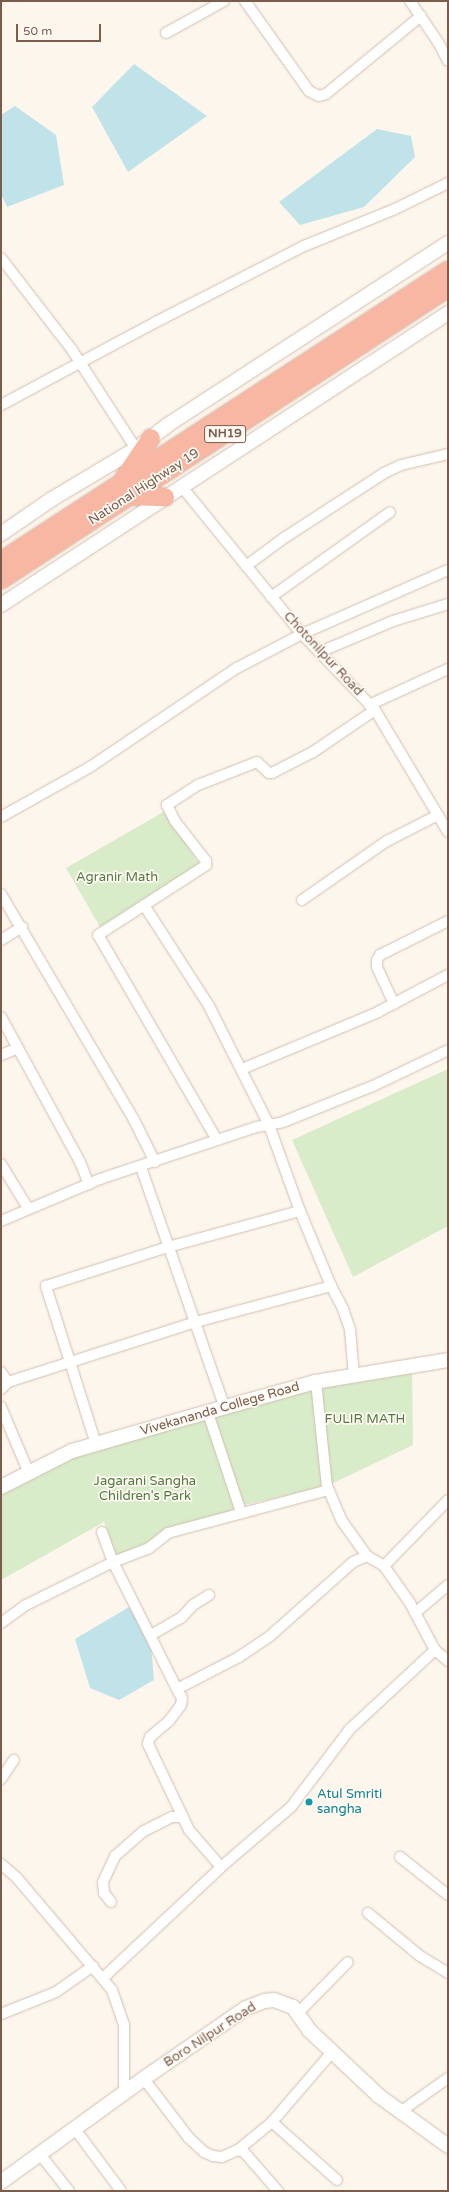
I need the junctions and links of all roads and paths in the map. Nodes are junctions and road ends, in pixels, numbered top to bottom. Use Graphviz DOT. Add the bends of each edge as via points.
graph roads {
  1 [pos="224,1"];
  2 [pos="244,1"];
  3 [pos="410,1"];
  4 [pos="421,16"];
  5 [pos="166,33"];
  6 [pos="448,60"];
  7 [pos="448,183"];
  8 [pos="448,243"];
  9 [pos="1,258"];
  10 [pos="448,270"];
  11 [pos="448,288"];
  12 [pos="448,313"];
  13 [pos="80,362"];
  14 [pos="1,405"];
  15 [pos="151,438"];
  16 [pos="136,449"];
  17 [pos="448,454"];
  18 [pos="182,487"];
  19 [pos="125,490"];
  20 [pos="165,496"];
  21 [pos="390,512"];
  22 [pos="1,534"];
  23 [pos="1,561"];
  24 [pos="246,566"];
  25 [pos="448,570"];
  26 [pos="1,580"];
  27 [pos="271,597"];
  28 [pos="1,604"];
  29 [pos="448,604"];
  30 [pos="302,634"];
  31 [pos="320,652"];
  32 [pos="448,669"];
  33 [pos="372,708"];
  34 [pos="438,814"];
  35 [pos="1,817"];
  36 [pos="448,832"];
  37 [pos="1,894"];
  38 [pos="302,900"];
  39 [pos="144,905"];
  40 [pos="448,921"];
  41 [pos="22,926"];
  42 [pos="1,940"];
  43 [pos="448,974"];
  44 [pos="394,1004"];
  45 [pos="1,1017"];
  46 [pos="18,1048"];
  47 [pos="448,1050"];
  48 [pos="1,1055"];
  49 [pos="242,1070"];
  50 [pos="269,1125"];
  51 [pos="217,1140"];
  52 [pos="155,1162"];
  53 [pos="1,1164"];
  54 [pos="140,1167"];
  55 [pos="89,1184"];
  56 [pos="28,1208"];
  57 [pos="300,1211"];
  58 [pos="1,1221"];
  59 [pos="168,1247"];
  60 [pos="331,1286"];
  61 [pos="196,1322"];
  62 [pos="448,1360"];
  63 [pos="69,1365"];
  64 [pos="1,1372"];
  65 [pos="354,1377"];
  66 [pos="316,1382"];
  67 [pos="4,1386"];
  68 [pos="1,1407"];
  69 [pos="225,1408"];
  70 [pos="208,1412"];
  71 [pos="96,1444"];
  72 [pos="28,1472"];
  73 [pos="1,1487"];
  74 [pos="328,1490"];
  75 [pos="448,1500"];
  76 [pos="242,1512"];
  77 [pos="102,1532"];
  78 [pos="367,1556"];
  79 [pos="113,1562"];
  80 [pos="384,1566"];
  81 [pos="448,1585"];
  82 [pos="209,1595"];
  83 [pos="415,1613"];
  84 [pos="1,1623"];
  85 [pos="151,1635"];
  86 [pos="435,1650"];
  87 [pos="448,1662"];
  88 [pos="177,1689"];
  89 [pos="14,1760"];
  90 [pos="1,1779"];
  91 [pos="183,1817"];
  92 [pos="400,1857"];
  93 [pos="1,1864"];
  94 [pos="221,1868"];
  95 [pos="448,1894"];
  96 [pos="111,1902"];
  97 [pos="368,1913"];
  98 [pos="348,1962"];
  99 [pos="93,1966"];
  100 [pos="448,1973"];
  101 [pos="103,1978"];
  102 [pos="298,2013"];
  103 [pos="1,2014"];
  104 [pos="332,2052"];
  105 [pos="448,2078"];
  106 [pos="144,2079"];
  107 [pos="124,2093"];
  108 [pos="400,2112"];
  109 [pos="272,2122"];
  110 [pos="75,2129"];
  111 [pos="448,2146"];
  112 [pos="238,2150"];
  113 [pos="39,2153"];
  114 [pos="337,2180"];
  115 [pos="1,2182"];
  116 [pos="69,2191"];
  117 [pos="121,2191"];
  118 [pos="278,2191"];
  1 -- 5 [label="street"];
  2 -- 4 [label="street" via="309,91 319,96 326,94"];
  3 -- 4 [label="street"];
  4 -- 6 [label="street"];
  7 -- 13 [label="street" via="395,209 304,246"];
  8 -- 15 [label="main road"];
  9 -- 13 [label="street"];
  10 -- 19 [label="highway, NH19"];
  11 -- 19 [label="highway, National Highway 19 / NH19"];
  12 -- 18 [label="main road"];
  13 -- 14 [label="street"];
  13 -- 16 [label="street"];
  15 -- 16 [label="main road"];
  15 -- 19 [label="highway"];
  16 -- 22 [label="main road" via="52,499"];
  17 -- 24 [label="street" via="401,465 379,476"];
  18 -- 20 [label="main road"];
  18 -- 24 [label="street, Chotonilpur Road"];
  19 -- 20 [label="highway"];
  19 -- 23 [label="highway, NH19"];
  19 -- 26 [label="highway, National Highway 19 / NH19"];
  20 -- 28 [label="main road"];
  21 -- 27 [label="street"];
  24 -- 27 [label="street, Chotonilpur Road"];
  25 -- 30 [label="street"];
  27 -- 30 [label="street, Chotonilpur Road"];
  29 -- 31 [label="street" via="393,621"];
  30 -- 31 [label="street, Chotonilpur Road"];
  30 -- 35 [label="street" via="238,668 90,767"];
  31 -- 33 [label="street, Chotonilpur Road"];
  32 -- 33 [label="street"];
  33 -- 34 [label="street, Chotonilpur Road"];
  33 -- 39 [label="street" via="313,752 272,773 257,762 198,785 167,805 175,821 207,864"];
  34 -- 36 [label="street, Chotonilpur Road"];
  34 -- 38 [label="street" via="387,841"];
  37 -- 41 [label="street"];
  39 -- 49 [label="street" via="209,1006"];
  39 -- 51 [label="street" via="101,932 98,937"];
  40 -- 44 [label="street" via="380,955 377,967"];
  41 -- 42 [label="street"];
  41 -- 52 [label="street" via="134,1120"];
  43 -- 44 [label="street"];
  44 -- 49 [label="street"];
  45 -- 46 [label="street"];
  46 -- 48 [label="street"];
  46 -- 55 [label="street" via="80,1162"];
  47 -- 50 [label="street" via="373,1086"];
  49 -- 50 [label="street"];
  50 -- 51 [label="street"];
  50 -- 57 [label="street"];
  51 -- 52 [label="street"];
  52 -- 54 [label="street"];
  53 -- 56 [label="street"];
  54 -- 55 [label="street"];
  54 -- 59 [label="street"];
  55 -- 56 [label="street"];
  56 -- 58 [label="street"];
  57 -- 59 [label="street"];
  57 -- 60 [label="street"];
  59 -- 61 [label="street"];
  59 -- 63 [label="street" via="46,1286"];
  60 -- 61 [label="street"];
  60 -- 65 [label="street" via="350,1329"];
  61 -- 63 [label="street"];
  61 -- 69 [label="street"];
  62 -- 65 [label="main road, Vivekananda College Road"];
  63 -- 67 [label="street"];
  63 -- 71 [label="street"];
  64 -- 67 [label="street"];
  65 -- 66 [label="main road, Vivekananda College Road"];
  66 -- 69 [label="main road, Vivekananda College Road"];
  66 -- 74 [label="street"];
  68 -- 72 [label="street"];
  69 -- 70 [label="main road, Vivekananda College Road"];
  70 -- 71 [label="main road, Vivekananda College Road"];
  70 -- 76 [label="street"];
  71 -- 72 [label="main road, Vivekananda College Road" via="72,1451"];
  72 -- 73 [label="main road, Vivekananda College Road"];
  74 -- 76 [label="street"];
  74 -- 78 [label="street" via="342,1521"];
  75 -- 80 [label="street"];
  76 -- 79 [label="street" via="168,1533 149,1548"];
  77 -- 79 [label="street"];
  78 -- 80 [label="street"];
  78 -- 88 [label="street" via="353,1562 270,1636 239,1657"];
  79 -- 84 [label="street" via="24,1606"];
  79 -- 85 [label="street"];
  80 -- 83 [label="street"];
  81 -- 83 [label="street"];
  82 -- 85 [label="street" via="193,1605 181,1618"];
  83 -- 86 [label="street"];
  85 -- 88 [label="street" via="155,1648"];
  86 -- 87 [label="street"];
  86 -- 94 [label="street" via="350,1729 291,1807"];
  88 -- 91 [label="street" via="181,1705 169,1721 150,1737 148,1744"];
  89 -- 90 [label="street"];
  91 -- 94 [label="street" via="189,1830"];
  91 -- 96 [label="street" via="167,1819 144,1831 115,1856 103,1882 104,1893"];
  92 -- 95 [label="street"];
  93 -- 99 [label="street" via="17,1878"];
  94 -- 101 [label="street"];
  97 -- 100 [label="street" via="420,1956"];
  98 -- 102 [label="street"];
  99 -- 101 [label="street"];
  99 -- 103 [label="street" via="56,1992"];
  101 -- 107 [label="street" via="112,1990 124,2024"];
  102 -- 104 [label="main road, Boro Nilpur Road" via="310,2031"];
  102 -- 106 [label="main road, Boro Nilpur Road" via="293,2007 274,2000 254,2004"];
  104 -- 108 [label="main road, Boro Nilpur Road"];
  104 -- 109 [label="street"];
  105 -- 108 [label="street"];
  106 -- 107 [label="main road, Boro Nilpur Road"];
  106 -- 112 [label="street" via="189,2138 204,2152 222,2157"];
  107 -- 110 [label="main road, Boro Nilpur Road"];
  108 -- 111 [label="main road, Boro Nilpur Road"];
  109 -- 112 [label="street"];
  109 -- 114 [label="street"];
  110 -- 113 [label="main road, Boro Nilpur Road"];
  110 -- 117 [label="street"];
  112 -- 118 [label="street" via="244,2152"];
  113 -- 115 [label="main road, Boro Nilpur Road"];
  113 -- 116 [label="street"];
}
